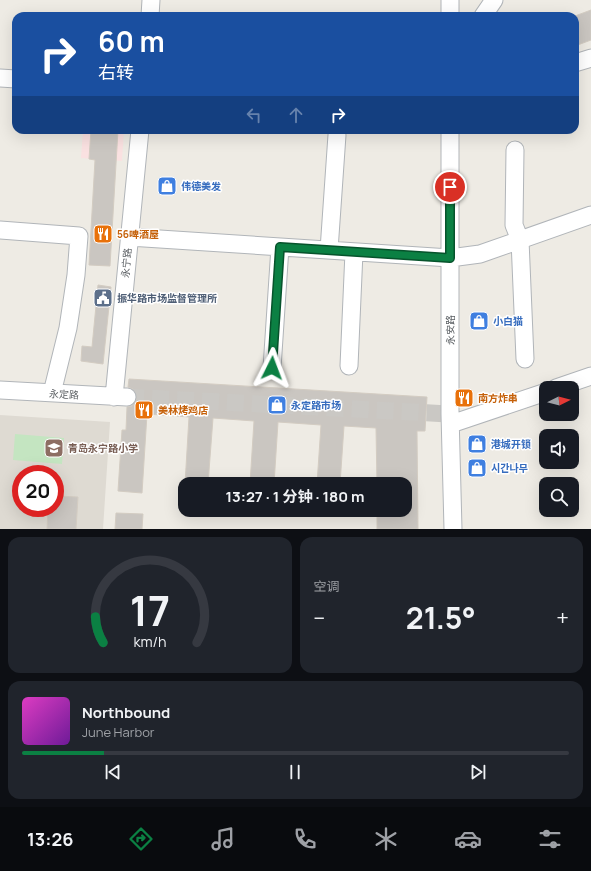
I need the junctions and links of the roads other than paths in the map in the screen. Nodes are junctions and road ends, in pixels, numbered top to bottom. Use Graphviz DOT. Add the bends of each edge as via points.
graph roads {
  1 [pos="151,0"];
  2 [pos="450,0"];
  3 [pos="494,0"];
  4 [pos="150,12"];
  5 [pos="450,12"];
  6 [pos="486,12"];
  7 [pos="591,58"];
  8 [pos="579,62"];
  9 [pos="0,78"];
  10 [pos="12,79"];
  11 [pos="140,134"];
  12 [pos="450,134"];
  13 [pos="337,135"];
  14 [pos="515,150"];
  15 [pos="591,215"];
  16 [pos="0,230"];
  17 [pos="129,237"];
  18 [pos="520,240"];
  19 [pos="280,247"];
  20 [pos="329,250"];
  21 [pos="354,252"];
  22 [pos="450,258"];
  23 [pos="525,359"];
  24 [pos="349,366"];
  25 [pos="272,368"];
  26 [pos="591,376"];
  27 [pos="576,381"];
  28 [pos="0,390"];
  29 [pos="52,393"];
  30 [pos="539,394"];
  31 [pos="121,397"];
  32 [pos="451,424"];
  33 [pos="453,529"];
  1 -- 4 [label="street"];
  2 -- 5 [label="street"];
  3 -- 6 [label="street"];
  7 -- 8 [label="street"];
  9 -- 10 [label="street"];
  11 -- 17 [label="street, 永宁路"];
  12 -- 22 [label="street, 永安路"];
  13 -- 20 [label="street"];
  14 -- 18 [label="street" via="514,225"];
  15 -- 18 [label="street"];
  16 -- 29 [label="street" via="79,236 68,328"];
  17 -- 19 [label="street"];
  17 -- 31 [label="street, 永宁路"];
  18 -- 22 [label="street" via="480,254"];
  18 -- 23 [label="street"];
  19 -- 20 [label="street"];
  19 -- 25 [label="street"];
  20 -- 21 [label="street"];
  21 -- 22 [label="street"];
  21 -- 24 [label="street"];
  22 -- 32 [label="street, 永安路"];
  26 -- 27 [label="street"];
  28 -- 29 [label="street, 永定路"];
  29 -- 31 [label="street, 永定路"];
  30 -- 32 [label="street"];
  32 -- 33 [label="street, 永安路"];
}
